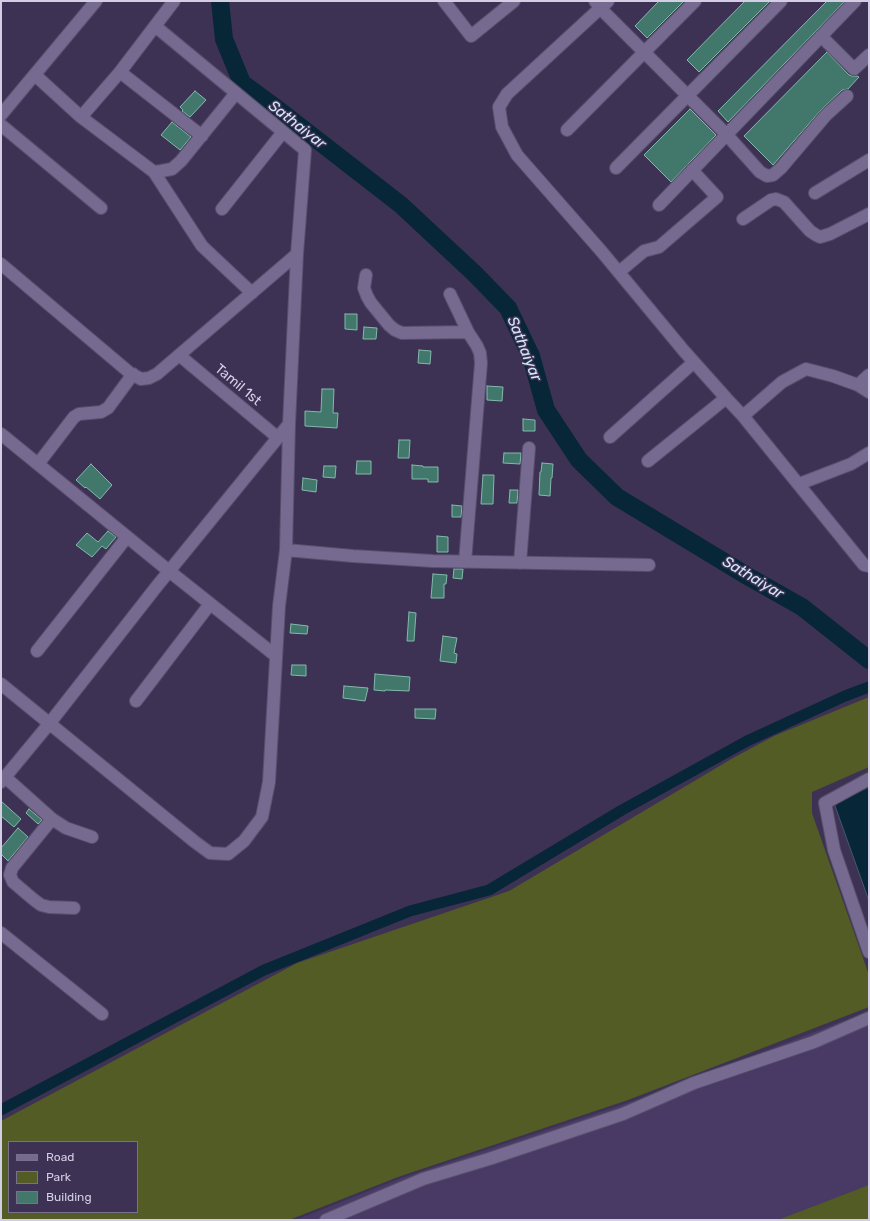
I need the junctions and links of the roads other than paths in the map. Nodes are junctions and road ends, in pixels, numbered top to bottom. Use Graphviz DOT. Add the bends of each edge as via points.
graph roads {
  1 [pos="96,1"];
  2 [pos="174,1"];
  3 [pos="444,1"];
  4 [pos="514,1"];
  5 [pos="695,1"];
  6 [pos="781,1"];
  7 [pos="855,1"];
  8 [pos="601,3"];
  9 [pos="155,26"];
  10 [pos="821,36"];
  11 [pos="644,52"];
  12 [pos="869,55"];
  13 [pos="120,72"];
  14 [pos="35,75"];
  15 [pos="236,93"];
  16 [pos="687,96"];
  17 [pos="847,96"];
  18 [pos="1,115"];
  19 [pos="82,117"];
  20 [pos="1,125"];
  21 [pos="567,130"];
  22 [pos="283,132"];
  23 [pos="726,134"];
  24 [pos="202,136"];
  25 [pos="869,160"];
  26 [pos="616,168"];
  27 [pos="692,170"];
  28 [pos="154,172"];
  29 [pos="815,193"];
  30 [pos="659,205"];
  31 [pos="101,208"];
  32 [pos="222,210"];
  33 [pos="869,214"];
  34 [pos="743,219"];
  35 [pos="298,254"];
  36 [pos="1,264"];
  37 [pos="619,272"];
  38 [pos="366,275"];
  39 [pos="252,293"];
  40 [pos="450,294"];
  41 [pos="468,332"];
  42 [pos="179,355"];
  43 [pos="694,362"];
  44 [pos="133,374"];
  45 [pos="869,375"];
  46 [pos="858,385"];
  47 [pos="869,392"];
  48 [pos="726,398"];
  49 [pos="743,416"];
  50 [pos="289,424"];
  51 [pos="1,434"];
  52 [pos="610,437"];
  53 [pos="277,438"];
  54 [pos="529,448"];
  55 [pos="869,453"];
  56 [pos="648,461"];
  57 [pos="38,464"];
  58 [pos="799,484"];
  59 [pos="126,537"];
  60 [pos="286,550"];
  61 [pos="465,562"];
  62 [pos="520,563"];
  63 [pos="650,565"];
  64 [pos="869,566"];
  65 [pos="168,571"];
  66 [pos="210,604"];
  67 [pos="37,651"];
  68 [pos="276,656"];
  69 [pos="1,684"];
  70 [pos="136,701"];
  71 [pos="49,724"];
  72 [pos="3,779"];
  73 [pos="869,779"];
  74 [pos="52,819"];
  75 [pos="92,837"];
  76 [pos="74,908"];
  77 [pos="1,933"];
  78 [pos="869,952"];
  79 [pos="102,1014"];
  80 [pos="869,1018"];
  81 [pos="326,1220"];
  1 -- 14 [label="street"];
  2 -- 9 [label="street"];
  3 -- 4 [label="street" via="470,36"];
  5 -- 11 [label="street"];
  6 -- 16 [label="street"];
  7 -- 10 [label="street"];
  8 -- 11 [label="street"];
  8 -- 37 [label="street" via="507,94 499,107 502,127 517,155"];
  9 -- 13 [label="street"];
  9 -- 15 [label="street"];
  10 -- 12 [label="street" via="854,69"];
  10 -- 23 [label="street"];
  11 -- 16 [label="street"];
  11 -- 21 [label="street"];
  13 -- 19 [label="street"];
  13 -- 24 [label="street"];
  14 -- 18 [label="street"];
  14 -- 19 [label="street"];
  15 -- 22 [label="street"];
  15 -- 24 [label="street"];
  16 -- 23 [label="street"];
  16 -- 26 [label="street"];
  17 -- 23 [label="street" via="826,115 773,175 767,176 760,172"];
  19 -- 28 [label="street"];
  20 -- 31 [label="street"];
  22 -- 32 [label="street"];
  22 -- 35 [label="street" via="305,150"];
  23 -- 27 [label="street"];
  24 -- 28 [label="street" via="182,162 172,169"];
  25 -- 29 [label="street"];
  27 -- 30 [label="street"];
  27 -- 37 [label="street" via="717,197 659,246 644,251"];
  28 -- 39 [label="street" via="202,246"];
  33 -- 34 [label="street" via="820,237 810,231 784,202 776,199"];
  35 -- 39 [label="street"];
  35 -- 50 [label="street"];
  36 -- 44 [label="street"];
  37 -- 43 [label="street"];
  38 -- 41 [label="street" via="364,288 367,296 395,330 402,333"];
  39 -- 42 [label="street"];
  40 -- 41 [label="street"];
  41 -- 61 [label="street" via="480,353 482,364"];
  42 -- 44 [label="street" via="157,374 148,378 141,379"];
  42 -- 53 [label="street, Tamil 1st"];
  43 -- 48 [label="street"];
  43 -- 52 [label="street"];
  44 -- 57 [label="street" via="108,408 101,412 79,414 74,417"];
  45 -- 46 [label="street"];
  46 -- 47 [label="street"];
  46 -- 49 [label="street" via="806,369 782,382"];
  48 -- 49 [label="street"];
  48 -- 56 [label="street"];
  49 -- 58 [label="street"];
  50 -- 53 [label="street"];
  50 -- 60 [label="street"];
  51 -- 57 [label="street"];
  53 -- 65 [label="street"];
  54 -- 62 [label="street"];
  55 -- 58 [label="street" via="851,464"];
  57 -- 59 [label="street"];
  58 -- 64 [label="street" via="864,565"];
  59 -- 65 [label="street"];
  59 -- 67 [label="street"];
  60 -- 61 [label="street"];
  60 -- 68 [label="street"];
  61 -- 62 [label="street"];
  62 -- 63 [label="street"];
  65 -- 66 [label="street"];
  65 -- 71 [label="street"];
  66 -- 68 [label="street"];
  66 -- 70 [label="street"];
  68 -- 71 [label="street" via="269,782 262,817 244,841 228,854 210,853"];
  69 -- 71 [label="street"];
  71 -- 72 [label="street"];
  72 -- 74 [label="street"];
  73 -- 78 [label="street" via="825,803 834,850"];
  74 -- 75 [label="street" via="66,828"];
  74 -- 76 [label="street" via="12,868 10,875 13,882 41,905"];
  77 -- 79 [label="street"];
  80 -- 81 [label="street" via="814,1042 694,1083 623,1114 489,1160 422,1179"];
}
